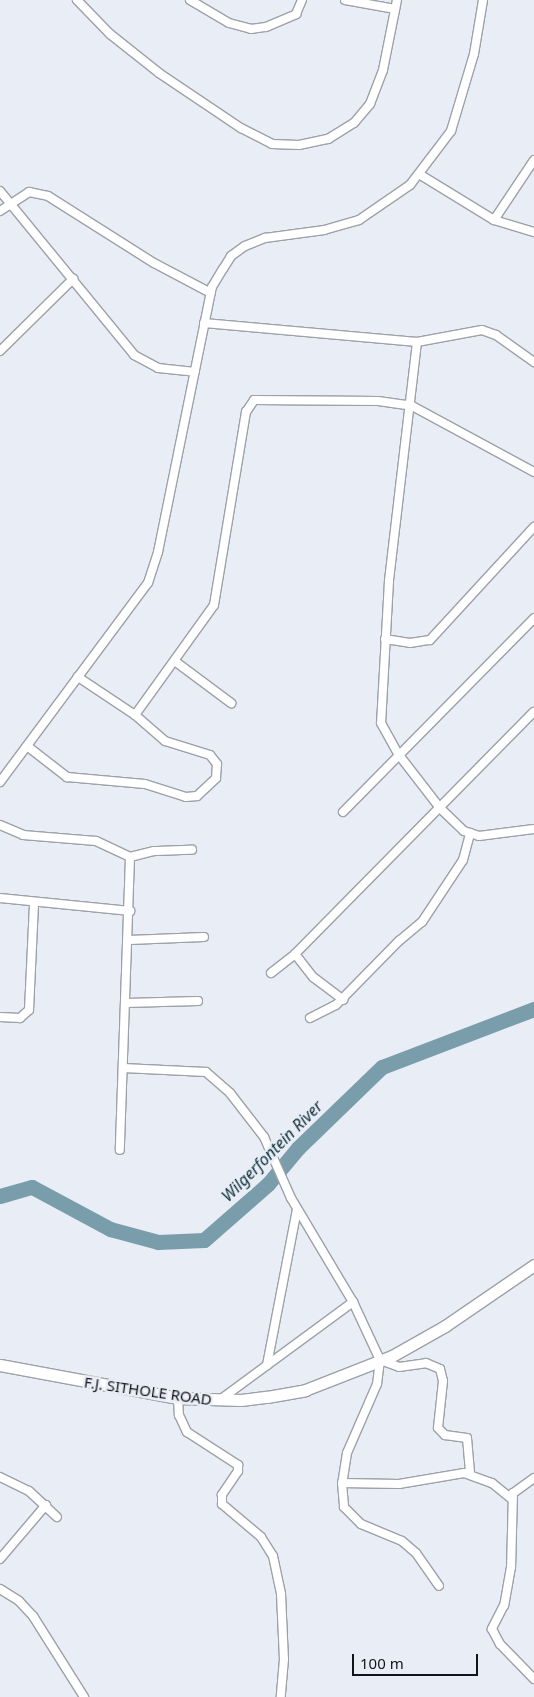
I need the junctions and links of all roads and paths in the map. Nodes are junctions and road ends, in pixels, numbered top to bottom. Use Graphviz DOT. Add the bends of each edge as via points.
graph roads {
  1 [pos="77,0"];
  2 [pos="190,0"];
  3 [pos="302,0"];
  4 [pos="344,0"];
  5 [pos="397,0"];
  6 [pos="483,0"];
  7 [pos="395,10"];
  8 [pos="534,160"];
  9 [pos="419,174"];
  10 [pos="0,191"];
  11 [pos="10,205"];
  12 [pos="0,211"];
  13 [pos="494,220"];
  14 [pos="534,232"];
  15 [pos="73,279"];
  16 [pos="211,293"];
  17 [pos="204,323"];
  18 [pos="417,342"];
  19 [pos="0,351"];
  20 [pos="534,362"];
  21 [pos="195,372"];
  22 [pos="412,406"];
  23 [pos="534,472"];
  24 [pos="534,527"];
  25 [pos="534,618"];
  26 [pos="385,639"];
  27 [pos="176,662"];
  28 [pos="78,677"];
  29 [pos="231,703"];
  30 [pos="534,712"];
  31 [pos="135,715"];
  32 [pos="27,746"];
  33 [pos="399,755"];
  34 [pos="1,780"];
  35 [pos="440,808"];
  36 [pos="343,812"];
  37 [pos="0,825"];
  38 [pos="534,829"];
  39 [pos="470,833"];
  40 [pos="192,850"];
  41 [pos="130,857"];
  42 [pos="0,898"];
  43 [pos="34,902"];
  44 [pos="130,911"];
  45 [pos="204,937"];
  46 [pos="129,940"];
  47 [pos="295,954"];
  48 [pos="271,974"];
  49 [pos="343,1000"];
  50 [pos="198,1002"];
  51 [pos="126,1003"];
  52 [pos="0,1017"];
  53 [pos="310,1018"];
  54 [pos="123,1068"];
  55 [pos="120,1150"];
  56 [pos="297,1209"];
  57 [pos="534,1265"];
  58 [pos="353,1302"];
  59 [pos="380,1360"];
  60 [pos="0,1365"];
  61 [pos="267,1365"];
  62 [pos="178,1398"];
  63 [pos="219,1400"];
  64 [pos="470,1474"];
  65 [pos="0,1477"];
  66 [pos="534,1478"];
  67 [pos="342,1483"];
  68 [pos="512,1499"];
  69 [pos="46,1505"];
  70 [pos="58,1516"];
  71 [pos="0,1560"];
  72 [pos="439,1586"];
  73 [pos="0,1588"];
  74 [pos="534,1679"];
  75 [pos="84,1697"];
  76 [pos="281,1697"];
  1 -- 7 [label="street" via="110,34 166,78 256,138 284,145 310,144 328,139 354,122 370,104 383,70"];
  2 -- 3 [label="street" via="229,23 251,29 266,27 296,14"];
  4 -- 7 [label="street"];
  5 -- 7 [label="street"];
  6 -- 9 [label="street" via="474,54 451,131"];
  8 -- 13 [label="street"];
  9 -- 13 [label="street"];
  9 -- 16 [label="street" via="381,208 359,220 324,230 265,238 244,246 231,256"];
  10 -- 11 [label="street"];
  11 -- 12 [label="street"];
  11 -- 15 [label="street"];
  11 -- 16 [label="street" via="29,192 48,196 154,263"];
  13 -- 14 [label="street"];
  15 -- 19 [label="street"];
  15 -- 21 [label="street" via="134,355 158,368"];
  16 -- 17 [label="street"];
  17 -- 18 [label="street"];
  17 -- 21 [label="street"];
  18 -- 20 [label="street" via="473,330 489,331"];
  18 -- 22 [label="street"];
  21 -- 28 [label="street" via="154,568 139,597"];
  22 -- 23 [label="street"];
  22 -- 26 [label="street" via="394,535"];
  22 -- 27 [label="street" via="378,401 277,398 250,402 214,605"];
  24 -- 26 [label="street" via="430,640 410,643"];
  25 -- 33 [label="street"];
  26 -- 33 [label="street" via="381,723"];
  27 -- 29 [label="street"];
  27 -- 31 [label="street"];
  28 -- 31 [label="street"];
  28 -- 32 [label="street"];
  30 -- 35 [label="street"];
  31 -- 32 [label="street" via="165,741 210,755 218,764 214,781 190,798 145,784 80,780 58,772"];
  32 -- 34 [label="street"];
  33 -- 35 [label="street"];
  33 -- 36 [label="street"];
  35 -- 39 [label="street"];
  35 -- 47 [label="street" via="421,823"];
  37 -- 41 [label="street" via="23,835 96,841"];
  38 -- 39 [label="street" via="496,835"];
  39 -- 49 [label="street" via="464,860 422,922 399,941"];
  40 -- 41 [label="street"];
  41 -- 44 [label="street"];
  42 -- 43 [label="street"];
  43 -- 44 [label="street"];
  43 -- 52 [label="street" via="29,1010 20,1018"];
  44 -- 46 [label="street"];
  45 -- 46 [label="street"];
  46 -- 51 [label="street"];
  47 -- 48 [label="street"];
  47 -- 49 [label="street" via="312,977"];
  49 -- 53 [label="street" via="325,1013"];
  50 -- 51 [label="street"];
  51 -- 54 [label="street"];
  54 -- 55 [label="street"];
  54 -- 56 [label="street" via="206,1072 230,1093 264,1137"];
  56 -- 58 [label="street"];
  56 -- 61 [label="street"];
  57 -- 59 [label="street, F.J. SITHOLE ROAD" via="418,1343"];
  58 -- 59 [label="street"];
  58 -- 61 [label="street"];
  59 -- 63 [label="street, F.J. SITHOLE ROAD" via="306,1390 241,1400"];
  59 -- 64 [label="street" via="399,1367 426,1363 440,1369 443,1381 438,1428 445,1435 467,1438"];
  59 -- 67 [label="street" via="377,1384 346,1453"];
  60 -- 62 [label="street, F.J. SITHOLE ROAD"];
  61 -- 63 [label="street"];
  62 -- 63 [label="street, F.J. SITHOLE ROAD"];
  62 -- 76 [label="street" via="178,1415 187,1432 238,1465 238,1471 222,1495 222,1504 262,1537 273,1556 281,1594 284,1660"];
  64 -- 67 [label="street" via="433,1476 399,1484"];
  64 -- 68 [label="street" via="492,1483"];
  65 -- 69 [label="street"];
  66 -- 68 [label="street" via="516,1488"];
  67 -- 72 [label="street" via="342,1500 348,1514 360,1524 402,1542 416,1554"];
  68 -- 74 [label="street" via="511,1567 504,1605 492,1633"];
  69 -- 70 [label="street"];
  69 -- 71 [label="street"];
  73 -- 75 [label="street" via="33,1616"];
}
